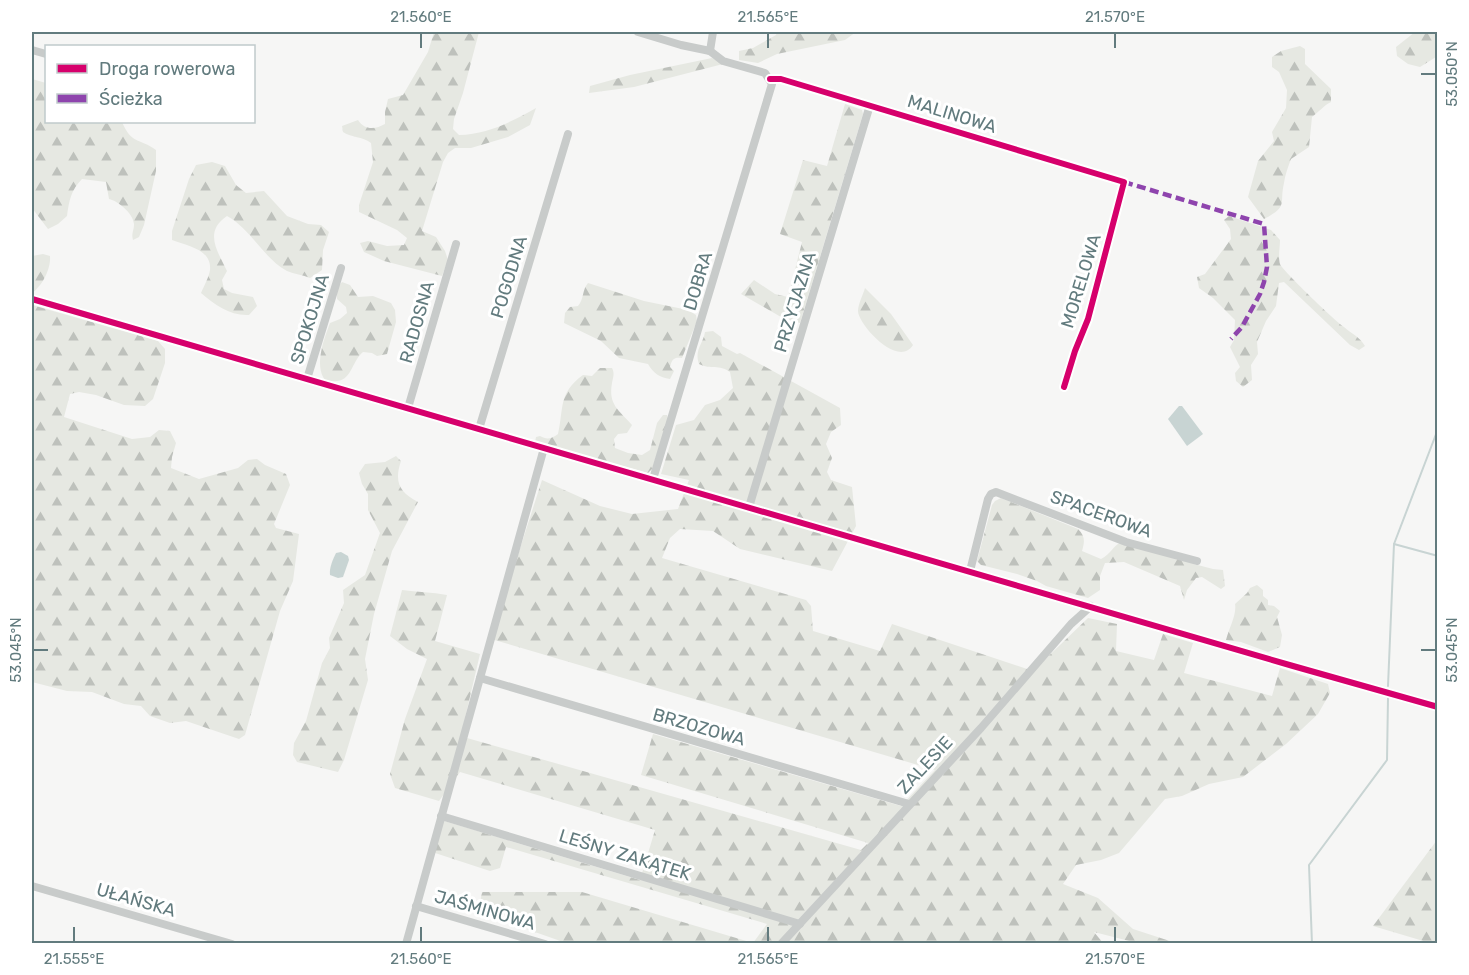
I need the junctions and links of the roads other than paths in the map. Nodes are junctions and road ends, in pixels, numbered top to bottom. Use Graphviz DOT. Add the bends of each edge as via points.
graph roads {
  1 [pos="638,32"];
  2 [pos="712,34"];
  3 [pos="710,51"];
  4 [pos="770,80"];
  5 [pos="870,105"];
  6 [pos="568,134"];
  7 [pos="1125,182"];
  8 [pos="456,244"];
  9 [pos="341,268"];
  10 [pos="32,299"];
  11 [pos="307,379"];
  12 [pos="1064,387"];
  13 [pos="408,408"];
  14 [pos="479,429"];
  15 [pos="544,448"];
  16 [pos="653,479"];
  17 [pos="749,507"];
  18 [pos="1197,561"];
  19 [pos="970,571"];
  20 [pos="1090,606"];
  21 [pos="480,678"];
  22 [pos="1437,707"];
  23 [pos="909,804"];
  24 [pos="441,816"];
  25 [pos="32,886"];
  26 [pos="416,906"];
  27 [pos="800,924"];
  28 [pos="232,944"];
  29 [pos="406,944"];
  30 [pos="545,944"];
  31 [pos="781,944"];
  1 -- 3 [label="street, MALINOWA"];
  2 -- 3 [label="street"];
  3 -- 4 [label="street, MALINOWA" via="723,61 765,73"];
  4 -- 5 [label="street, MALINOWA" via="782,79"];
  4 -- 16 [label="street, DOBRA" via="771,91"];
  5 -- 7 [label="street, MALINOWA"];
  5 -- 17 [label="street, PRZYJAZNA"];
  6 -- 14 [label="street, POGODNA"];
  7 -- 12 [label="street, MORELOWA" via="1088,319"];
  8 -- 13 [label="street, RADOSNA"];
  9 -- 11 [label="street, SPOKOJNA"];
  10 -- 11 [label="street"];
  11 -- 13 [label="street"];
  13 -- 14 [label="street"];
  14 -- 15 [label="street"];
  15 -- 16 [label="street"];
  15 -- 21 [label="street"];
  16 -- 17 [label="street"];
  17 -- 19 [label="street"];
  18 -- 19 [label="street, SPACEROWA" via="1126,542 996,492 988,499"];
  19 -- 20 [label="street"];
  20 -- 22 [label="street"];
  20 -- 23 [label="street, ZALESIE"];
  21 -- 23 [label="street, BRZOZOWA"];
  21 -- 24 [label="street"];
  23 -- 27 [label="street, ZALESIE"];
  24 -- 26 [label="street"];
  24 -- 27 [label="street, LEŚNY ZAKĄTEK"];
  25 -- 28 [label="street, UŁAŃSKA"];
  26 -- 29 [label="street"];
  26 -- 30 [label="street, JAŚMINOWA"];
  27 -- 31 [label="street, ZALESIE"];
}
